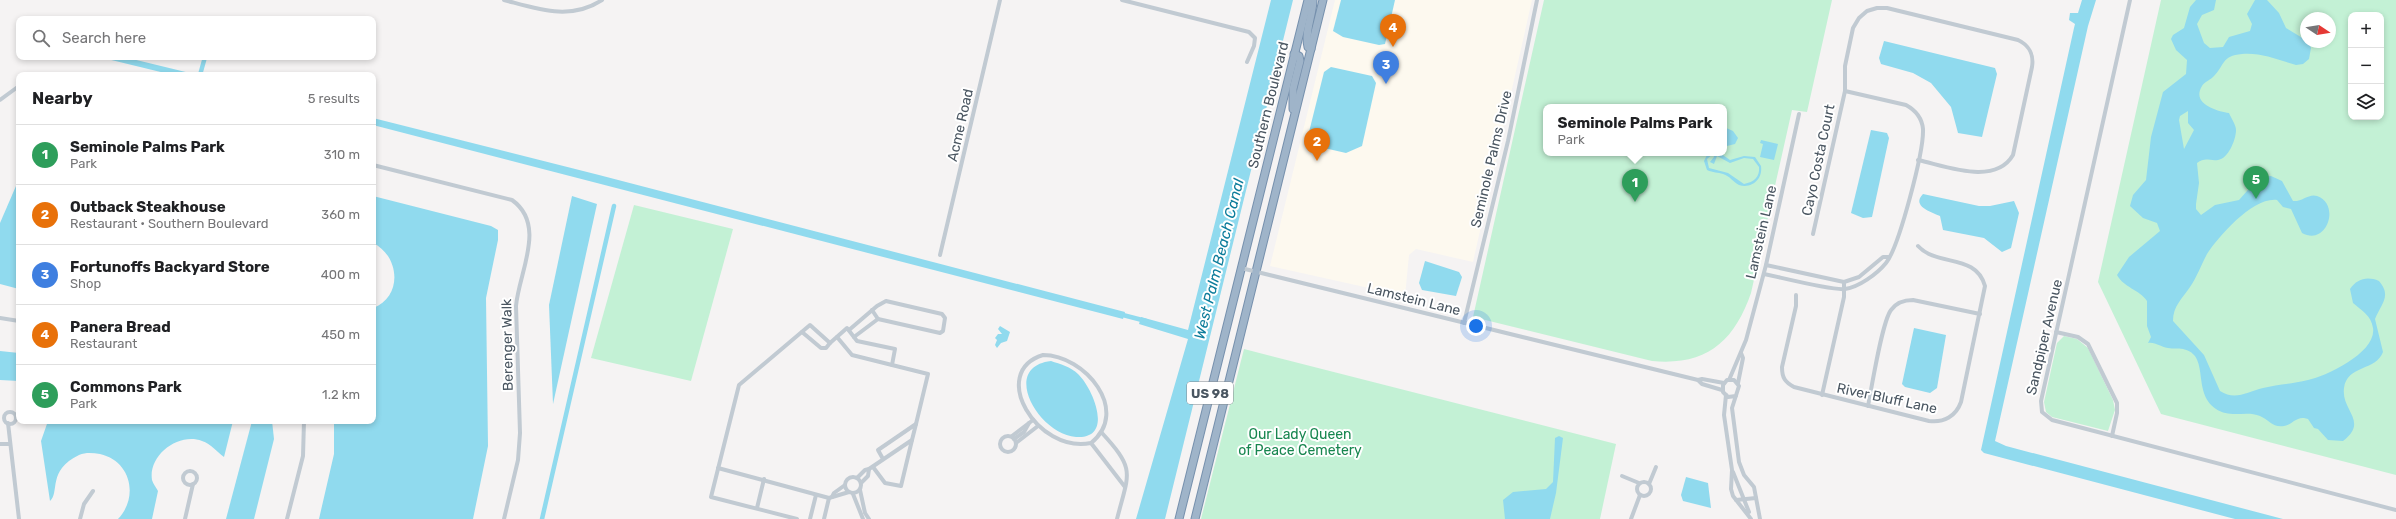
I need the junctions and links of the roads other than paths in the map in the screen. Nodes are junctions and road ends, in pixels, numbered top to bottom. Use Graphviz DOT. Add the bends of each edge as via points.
graph roads {
  1 [pos="504,0"];
  2 [pos="602,0"];
  3 [pos="1000,0"];
  4 [pos="1122,0"];
  5 [pos="1308,0"];
  6 [pos="1313,0"];
  7 [pos="1323,0"];
  8 [pos="1537,0"];
  9 [pos="2130,0"];
  10 [pos="1311,49"];
  11 [pos="1294,54"];
  12 [pos="1247,62"];
  13 [pos="16,88"];
  14 [pos="1845,91"];
  15 [pos="0,100"];
  16 [pos="1799,114"];
  17 [pos="1294,119"];
  18 [pos="1918,160"];
  19 [pos="376,166"];
  20 [pos="1813,234"];
  21 [pos="1918,246"];
  22 [pos="940,255"];
  23 [pos="1889,257"];
  24 [pos="1766,265"];
  25 [pos="1241,268"];
  26 [pos="1256,271"];
  27 [pos="1864,273"];
  28 [pos="1764,274"];
  29 [pos="1812,275"];
  30 [pos="1827,278"];
  31 [pos="1868,278"];
  32 [pos="1844,282"];
  33 [pos="1811,283"];
  34 [pos="1825,286"];
  35 [pos="1844,289"];
  36 [pos="1796,295"];
  37 [pos="872,310"];
  38 [pos="1980,314"];
  39 [pos="0,318"];
  40 [pos="878,319"];
  41 [pos="16,321"];
  42 [pos="1464,323"];
  43 [pos="848,330"];
  44 [pos="802,332"];
  45 [pos="2056,332"];
  46 [pos="837,337"];
  47 [pos="854,337"];
  48 [pos="830,343"];
  49 [pos="1741,353"];
  50 [pos="892,365"];
  51 [pos="1698,380"];
  52 [pos="1729,380"];
  53 [pos="1724,383"];
  54 [pos="1738,384"];
  55 [pos="1722,390"];
  56 [pos="1726,395"];
  57 [pos="1822,395"];
  58 [pos="1736,396"];
  59 [pos="1868,406"];
  60 [pos="1031,422"];
  61 [pos="8,423"];
  62 [pos="304,424"];
  63 [pos="916,424"];
  64 [pos="1038,426"];
  65 [pos="1102,433"];
  66 [pos="2112,436"];
  67 [pos="1013,437"];
  68 [pos="912,440"];
  69 [pos="1016,443"];
  70 [pos="1091,443"];
  71 [pos="0,444"];
  72 [pos="9,444"];
  73 [pos="883,459"];
  74 [pos="1656,467"];
  75 [pos="718,468"];
  76 [pos="871,468"];
  77 [pos="1732,470"];
  78 [pos="1622,476"];
  79 [pos="857,478"];
  80 [pos="764,480"];
  81 [pos="861,482"];
  82 [pos="1639,483"];
  83 [pos="193,484"];
  84 [pos="1649,484"];
  85 [pos="845,485"];
  86 [pos="1125,487"];
  87 [pos="860,490"];
  88 [pos="93,491"];
  89 [pos="851,493"];
  90 [pos="816,495"];
  91 [pos="1640,495"];
  92 [pos="831,497"];
  93 [pos="1756,498"];
  94 [pos="1736,500"];
  95 [pos="1744,500"];
  96 [pos="757,508"];
  97 [pos="2396,510"];
  98 [pos="1750,517"];
  99 [pos="19,519"];
  100 [pos="80,519"];
  101 [pos="185,519"];
  102 [pos="287,519"];
  103 [pos="504,519"];
  104 [pos="797,519"];
  105 [pos="810,519"];
  106 [pos="824,519"];
  107 [pos="863,519"];
  108 [pos="869,519"];
  109 [pos="1117,519"];
  110 [pos="1179,519"];
  111 [pos="1195,519"];
  112 [pos="1631,519"];
  113 [pos="1760,519"];
  1 -- 2 [label="street" via="560,13 586,9"];
  3 -- 22 [label="street, Acme Road"];
  4 -- 12 [label="street" via="1249,32 1255,38"];
  5 -- 11 [label="highway, Southern Boulevard / US 98"];
  6 -- 10 [label="highway" via="1306,38"];
  7 -- 10 [label="highway, Southern Boulevard / US 98"];
  8 -- 42 [label="street, Seminole Palms Drive" via="1508,141"];
  9 -- 45 [label="street, Sandpiper Avenue"];
  10 -- 17 [label="highway, Southern Boulevard / US 98"];
  11 -- 17 [label="highway" via="1300,61 1293,88"];
  11 -- 25 [label="highway, Southern Boulevard / US 98"];
  13 -- 15 [label="street"];
  14 -- 18 [label="street" via="1901,103 1914,110 1923,128"];
  14 -- 18 [label="street, Cayo Costa Court" via="1845,66 1853,28 1862,14 1877,8 1888,8 2010,38 2026,45 2031,53 2032,62 2013,155 2007,164 1998,170 1979,172"];
  14 -- 20 [label="street, Cayo Costa Court"];
  16 -- 24 [label="street, Lamstein Lane"];
  17 -- 26 [label="highway, Southern Boulevard / US 98"];
  18 -- 23 [label="street" via="1897,244"];
  19 -- 103 [label="street, Berenger Walk" via="512,200 529,219 530,235 516,306 519,446"];
  21 -- 38 [label="street, River Bluff Lane" via="1924,253 1964,263 1978,271 1985,291"];
  23 -- 27 [label="street" via="1883,257"];
  23 -- 31 [label="street" via="1886,263"];
  24 -- 28 [label="street, Lamstein Lane"];
  24 -- 29 [label="street"];
  25 -- 26 [label="street, Lamstein Lane"];
  25 -- 110 [label="highway, Southern Boulevard / US 98"];
  26 -- 42 [label="street, Lamstein Lane"];
  26 -- 111 [label="highway, Southern Boulevard / US 98"];
  27 -- 31 [label="street"];
  27 -- 32 [label="street"];
  28 -- 33 [label="street"];
  28 -- 49 [label="street, Lamstein Lane"];
  29 -- 30 [label="street"];
  29 -- 33 [label="street"];
  30 -- 32 [label="street"];
  30 -- 34 [label="street"];
  31 -- 35 [label="street"];
  32 -- 35 [label="street"];
  33 -- 34 [label="street"];
  34 -- 35 [label="street"];
  35 -- 57 [label="street"];
  36 -- 57 [label="street, River Bluff Lane" via="1782,376 1786,383 1794,388"];
  37 -- 40 [label="street"];
  37 -- 40 [label="street" via="886,301 942,314 945,318 943,331 938,333"];
  37 -- 43 [label="street"];
  38 -- 59 [label="street" via="1913,300 1903,301 1894,307 1886,320"];
  38 -- 59 [label="street, River Bluff Lane" via="1961,402 1953,415 1934,422"];
  39 -- 41 [label="street"];
  40 -- 47 [label="street"];
  42 -- 51 [label="street, Lamstein Lane"];
  43 -- 46 [label="street" via="847,328"];
  43 -- 47 [label="street"];
  44 -- 48 [label="street" via="821,348 826,348"];
  44 -- 48 [label="street" via="810,325"];
  44 -- 75 [label="street" via="740,385"];
  45 -- 66 [label="street" via="2078,337 2092,349 2117,403"];
  45 -- 66 [label="street, Sandpiper Avenue" via="2041,401 2042,412 2052,420"];
  46 -- 48 [label="street"];
  46 -- 50 [label="street" via="852,356"];
  47 -- 50 [label="street" via="857,341 895,348"];
  49 -- 52 [label="street, Lamstein Lane"];
  49 -- 54 [label="street, Lamstein Lane" via="1743,358"];
  50 -- 63 [label="street" via="928,374"];
  51 -- 53 [label="street, Lamstein Lane"];
  51 -- 55 [label="street, Lamstein Lane" via="1702,384"];
  52 -- 53 [label="street"];
  52 -- 54 [label="street"];
  53 -- 55 [label="street"];
  54 -- 58 [label="street" via="1740,389"];
  55 -- 56 [label="street"];
  56 -- 58 [label="street"];
  56 -- 77 [label="street" via="1724,415"];
  57 -- 59 [label="street, River Bluff Lane"];
  58 -- 93 [label="street" via="1732,408 1739,462 1744,475 1754,487"];
  60 -- 64 [label="street"];
  60 -- 65 [label="street" via="1022,400 1020,377 1027,362 1043,355 1051,355 1072,361 1087,373 1095,384 1106,412"];
  60 -- 67 [label="street" via="1024,432"];
  61 -- 72 [label="street"];
  62 -- 102 [label="street" via="303,456"];
  63 -- 68 [label="street"];
  63 -- 73 [label="street" via="878,450"];
  64 -- 69 [label="street"];
  64 -- 70 [label="street" via="1063,442"];
  65 -- 70 [label="street"];
  65 -- 86 [label="street" via="1126,464"];
  66 -- 97 [label="street, Sandpiper Avenue"];
  67 -- 69 [label="street"];
  67 -- 69 [label="street" via="1002,439 1002,449 1011,451"];
  68 -- 73 [label="street"];
  68 -- 76 [label="street" via="901,486 885,483"];
  70 -- 86 [label="street"];
  71 -- 72 [label="street"];
  72 -- 99 [label="street"];
  73 -- 76 [label="street"];
  74 -- 84 [label="street"];
  75 -- 80 [label="street"];
  75 -- 96 [label="street" via="712,497"];
  76 -- 79 [label="street"];
  76 -- 81 [label="street" via="868,476"];
  77 -- 94 [label="street" via="1731,489"];
  77 -- 95 [label="street"];
  78 -- 82 [label="street"];
  79 -- 81 [label="street"];
  79 -- 85 [label="street" via="850,478"];
  80 -- 90 [label="street"];
  80 -- 96 [label="street"];
  81 -- 87 [label="street"];
  82 -- 84 [label="street"];
  82 -- 91 [label="street" via="1636,489"];
  83 -- 101 [label="street"];
  84 -- 91 [label="street" via="1649,493"];
  85 -- 89 [label="street"];
  85 -- 92 [label="street"];
  86 -- 109 [label="street"];
  87 -- 89 [label="street"];
  87 -- 108 [label="street" via="865,513"];
  88 -- 100 [label="street" via="84,504"];
  89 -- 92 [label="street"];
  89 -- 107 [label="street"];
  90 -- 92 [label="street"];
  90 -- 105 [label="street"];
  91 -- 112 [label="street"];
  92 -- 106 [label="street"];
  93 -- 95 [label="street"];
  93 -- 113 [label="street"];
  94 -- 95 [label="street"];
  94 -- 98 [label="street"];
  95 -- 98 [label="street"];
  96 -- 104 [label="street"];
}
